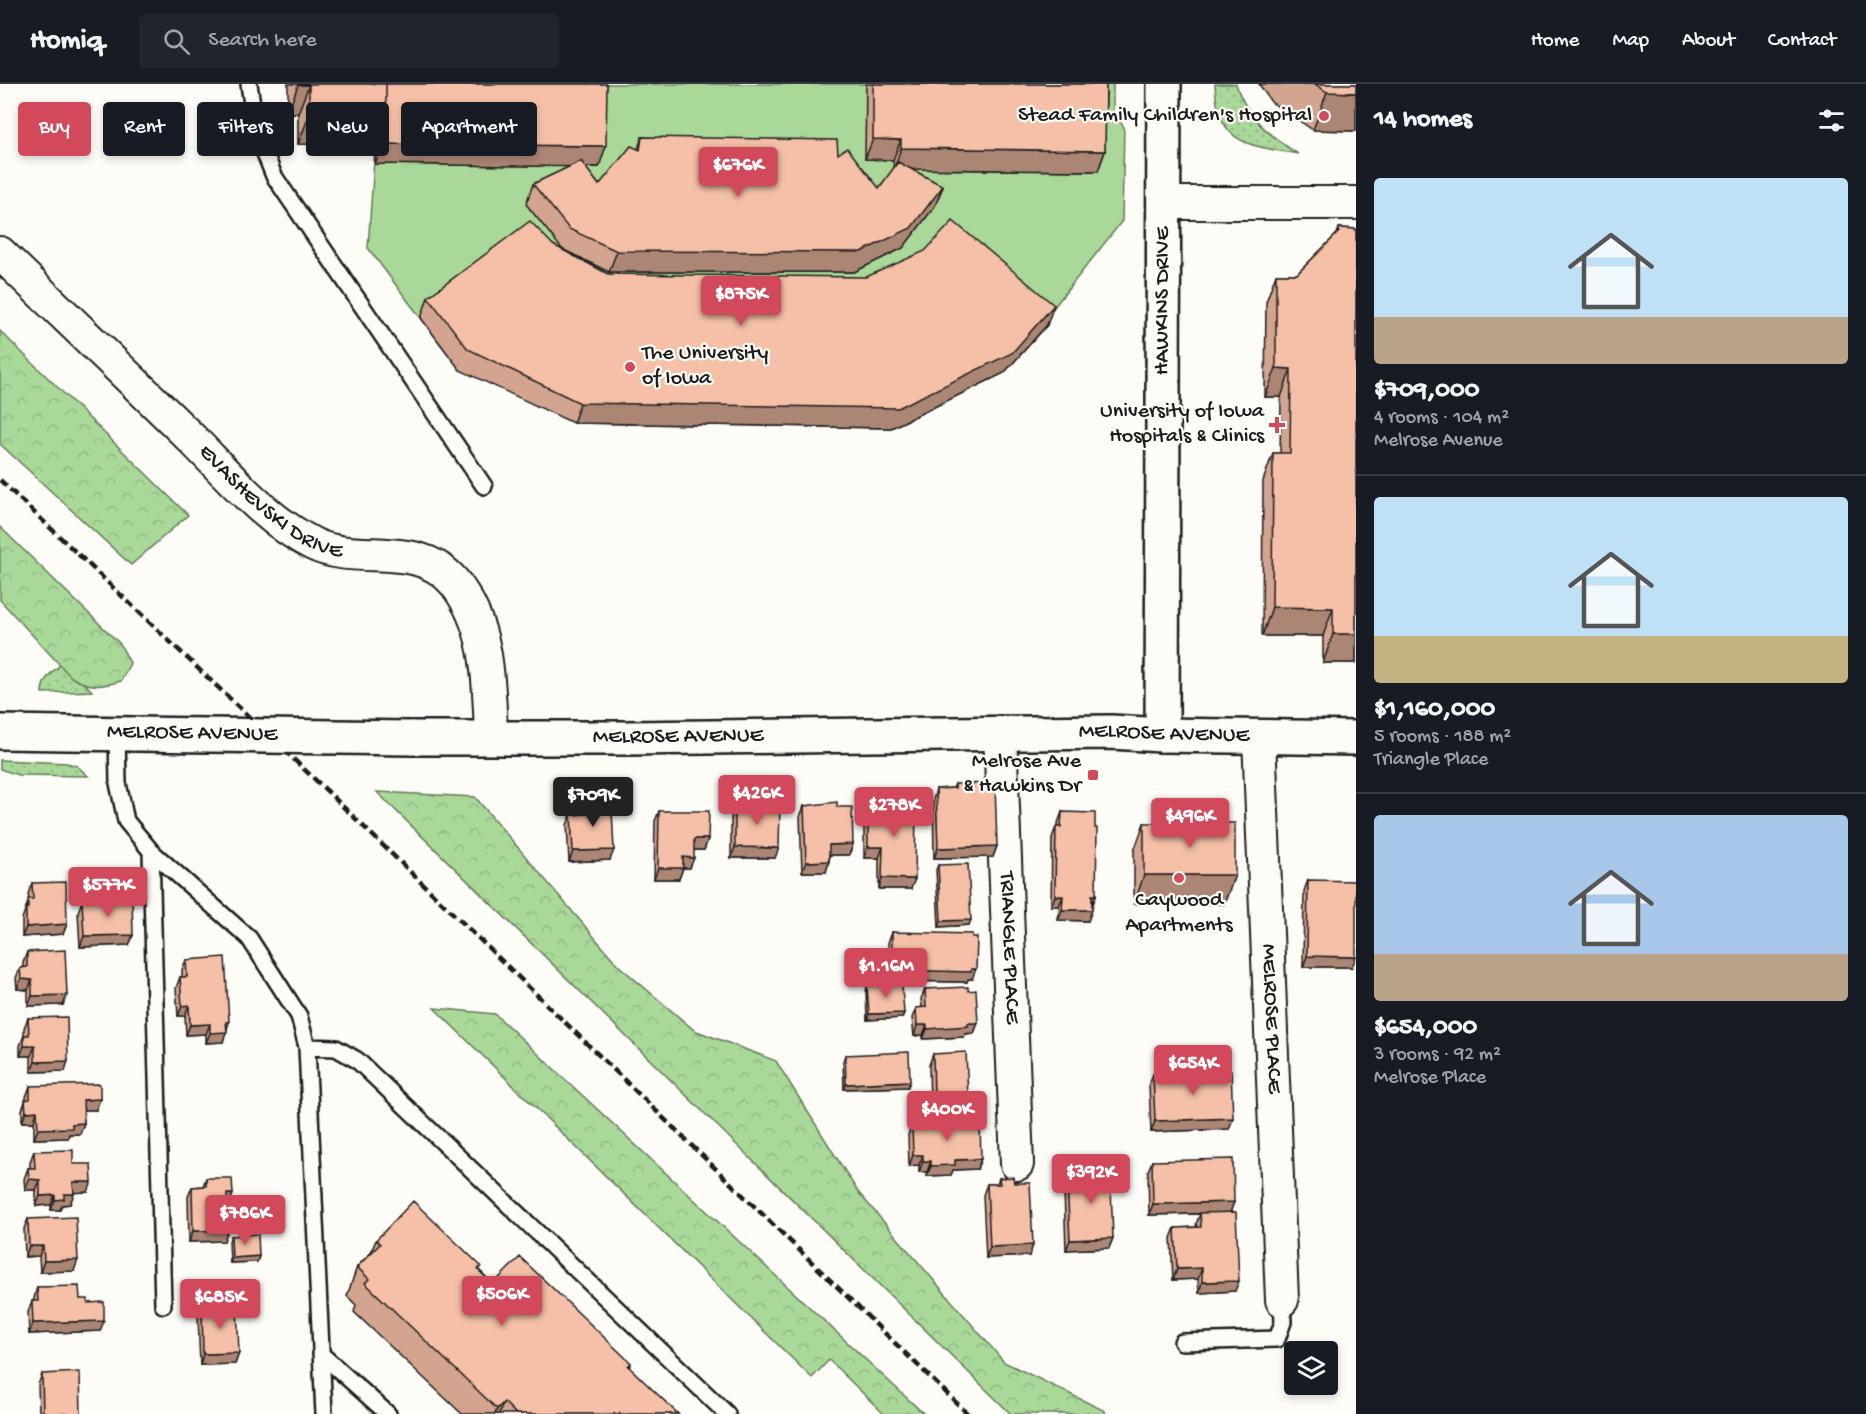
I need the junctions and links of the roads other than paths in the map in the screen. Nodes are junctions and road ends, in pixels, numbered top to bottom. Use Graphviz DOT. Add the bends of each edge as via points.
graph roads {
  1 [pos="249,84"];
  2 [pos="1164,84"];
  3 [pos="1164,203"];
  4 [pos="1356,203"];
  5 [pos="0,253"];
  6 [pos="484,486"];
  7 [pos="0,732"];
  8 [pos="1000,732"];
  9 [pos="126,733"];
  10 [pos="1162,735"];
  11 [pos="1259,737"];
  12 [pos="491,738"];
  13 [pos="1356,738"];
  14 [pos="151,851"];
  15 [pos="307,1047"];
  16 [pos="1017,1164"];
  17 [pos="1282,1300"];
  18 [pos="163,1305"];
  19 [pos="1182,1342"];
  20 [pos="321,1354"];
  21 [pos="324,1414"];
  22 [pos="388,1414"];
  23 [pos="727,1414"];
  1 -- 6 [label="lane" via="256,131 274,176"];
  2 -- 3 [label="main road, HAWKINS DRIVE"];
  3 -- 4 [label="street"];
  3 -- 10 [label="main road, HAWKINS DRIVE"];
  5 -- 12 [label="street, EVASHEVSKI DRIVE" via="243,489 295,534 341,552 410,555 453,581 483,640 490,675"];
  7 -- 9 [label="main road, MELROSE AVENUE"];
  8 -- 10 [label="main road, MELROSE AVENUE"];
  8 -- 12 [label="main road, MELROSE AVENUE"];
  8 -- 16 [label="street, TRIANGLE PLACE"];
  9 -- 12 [label="main road, MELROSE AVENUE, bridge"];
  9 -- 14 [label="lane" via="120,802 126,821"];
  10 -- 11 [label="main road, MELROSE AVENUE"];
  11 -- 13 [label="main road, MELROSE AVENUE"];
  11 -- 17 [label="street, MELROSE PLACE"];
  14 -- 15 [label="lane" via="249,938 299,1016"];
  14 -- 18 [label="lane"];
  15 -- 20 [label="lane"];
  15 -- 23 [label="lane" via="336,1048 357,1060"];
  17 -- 19 [label="lane" via="1283,1322 1277,1339"];
  20 -- 21 [label="lane"];
  20 -- 22 [label="lane"];
}
